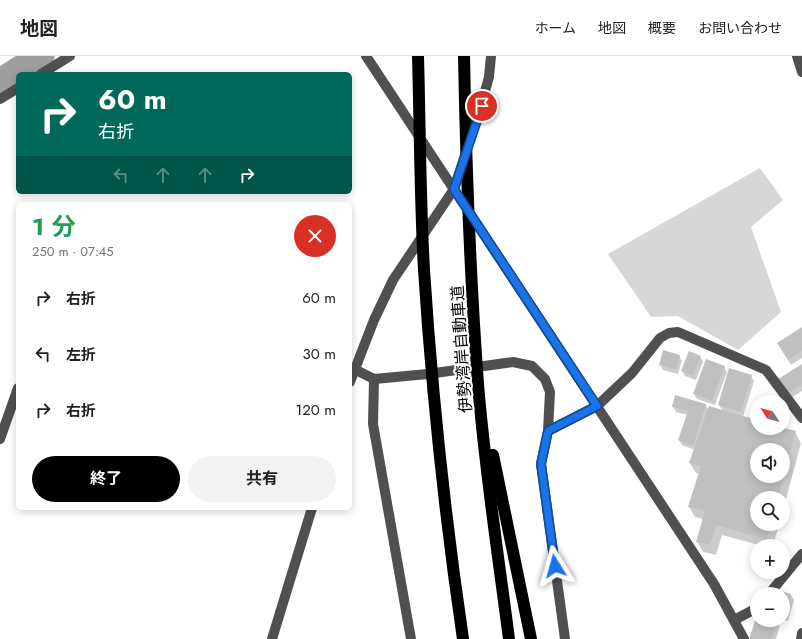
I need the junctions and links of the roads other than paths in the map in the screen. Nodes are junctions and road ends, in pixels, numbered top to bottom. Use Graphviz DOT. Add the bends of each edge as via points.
graph roads {
  1 [pos="70,56"];
  2 [pos="366,56"];
  3 [pos="418,56"];
  4 [pos="464,56"];
  5 [pos="491,56"];
  6 [pos="797,56"];
  7 [pos="44,72"];
  8 [pos="802,72"];
  9 [pos="16,89"];
  10 [pos="0,99"];
  11 [pos="454,189"];
  12 [pos="354,369"];
  13 [pos="352,376"];
  14 [pos="374,379"];
  15 [pos="478,386"];
  16 [pos="16,394"];
  17 [pos="597,406"];
  18 [pos="802,418"];
  19 [pos="548,431"];
  20 [pos="0,439"];
  21 [pos="311,510"];
  22 [pos="802,554"];
  23 [pos="774,587"];
  24 [pos="750,612"];
  25 [pos="734,620"];
  26 [pos="802,633"];
  27 [pos="272,639"];
  28 [pos="411,639"];
  29 [pos="463,639"];
  30 [pos="509,639"];
  31 [pos="531,639"];
  32 [pos="565,639"];
  33 [pos="744,639"];
  34 [pos="800,639"];
  1 -- 7 [label="street"];
  2 -- 11 [label="street"];
  3 -- 29 [label="highway, 伊勢湾岸自動車道" via="424,268 433,388"];
  4 -- 15 [label="highway, 伊勢湾岸自動車道" via="470,258"];
  5 -- 11 [label="street" via="482,106"];
  6 -- 8 [label="street"];
  9 -- 10 [label="street"];
  11 -- 12 [label="street" via="394,280"];
  11 -- 17 [label="street"];
  12 -- 13 [label="street"];
  12 -- 14 [label="street"];
  14 -- 19 [label="street" via="513,362 532,366 545,379 550,392"];
  14 -- 28 [label="street" via="373,424"];
  15 -- 30 [label="highway, 伊勢湾岸自動車道"];
  15 -- 31 [label="highway"];
  16 -- 20 [label="street"];
  17 -- 18 [label="street" via="632,373 660,338 678,332 766,370"];
  17 -- 19 [label="street"];
  17 -- 25 [label="street" via="714,584"];
  19 -- 32 [label="street" via="541,464"];
  21 -- 27 [label="street"];
  22 -- 23 [label="street"];
  24 -- 25 [label="street"];
  25 -- 33 [label="street"];
  26 -- 34 [label="street"];
}
